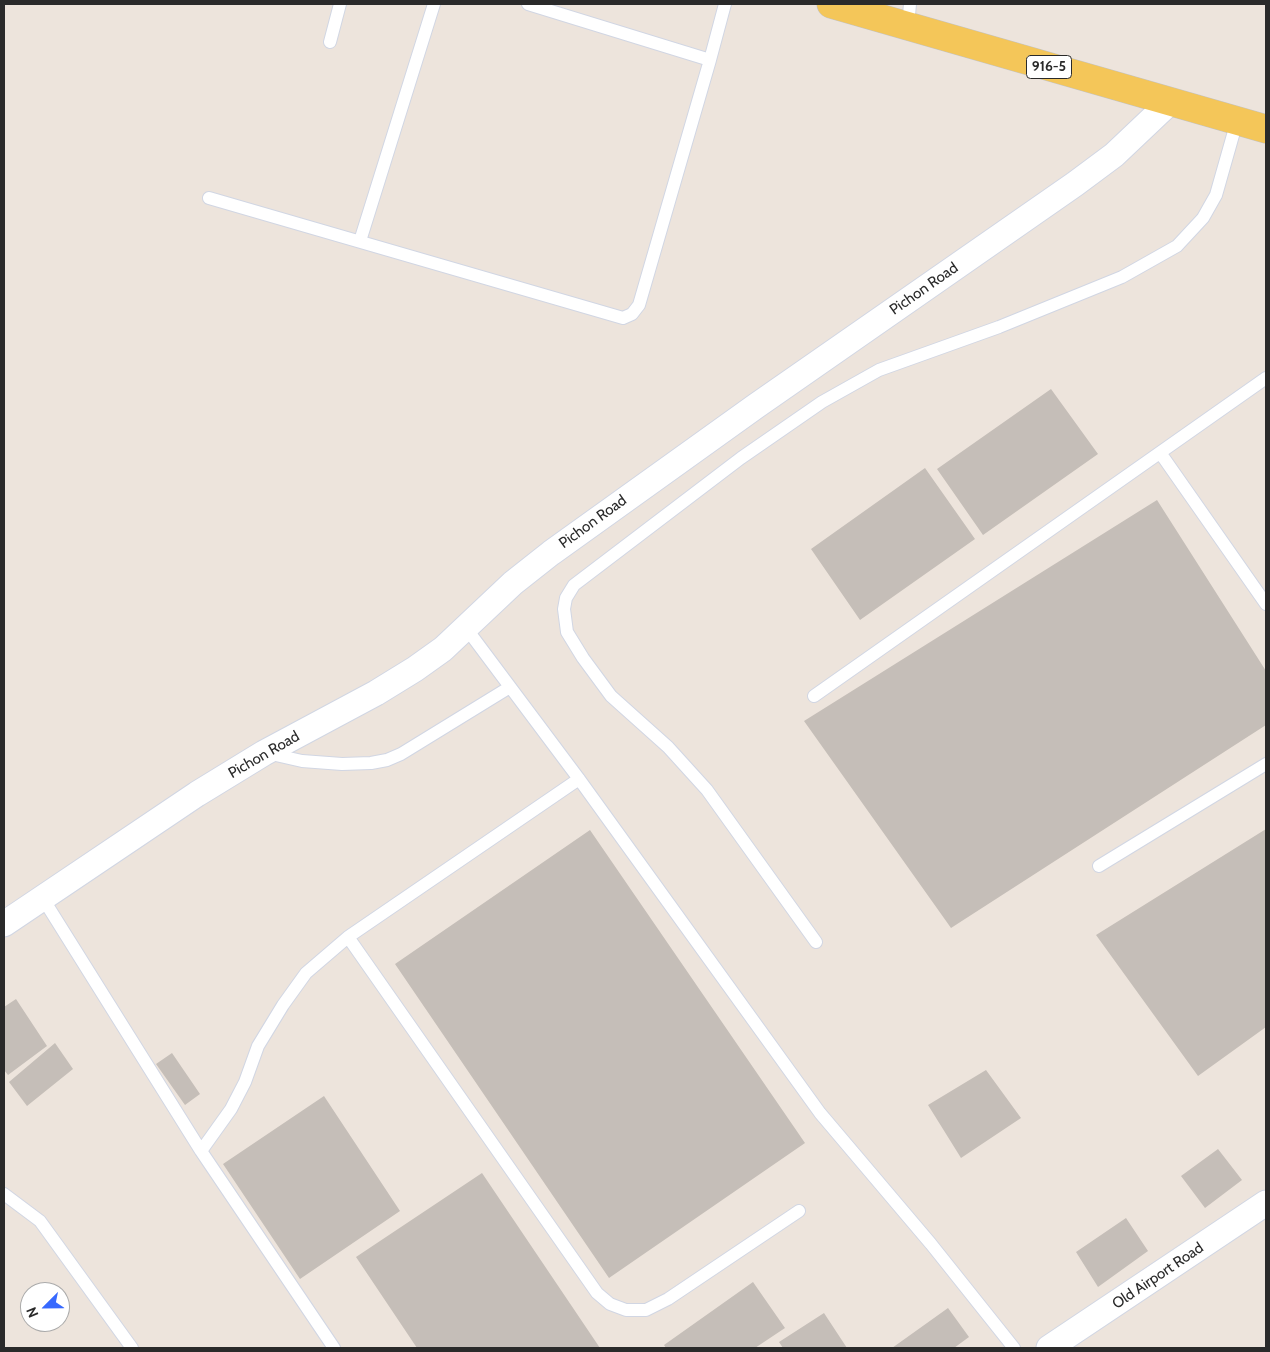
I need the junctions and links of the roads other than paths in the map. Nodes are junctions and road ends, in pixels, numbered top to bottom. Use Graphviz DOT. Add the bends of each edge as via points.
graph roads {
  1 [pos="340,4"];
  2 [pos="434,4"];
  3 [pos="528,4"];
  4 [pos="725,4"];
  5 [pos="836,4"];
  6 [pos="909,15"];
  7 [pos="330,42"];
  8 [pos="710,60"];
  9 [pos="1170,102"];
  10 [pos="1238,122"];
  11 [pos="1266,130"];
  12 [pos="210,198"];
  13 [pos="360,241"];
  14 [pos="1266,378"];
  15 [pos="1161,454"];
  16 [pos="1266,604"];
  17 [pos="466,628"];
  18 [pos="510,687"];
  19 [pos="814,696"];
  20 [pos="264,753"];
  21 [pos="1266,764"];
  22 [pos="579,779"];
  23 [pos="1100,866"];
  24 [pos="42,898"];
  25 [pos="4,924"];
  26 [pos="348,937"];
  27 [pos="816,942"];
  28 [pos="202,1151"];
  29 [pos="4,1194"];
  30 [pos="1266,1203"];
  31 [pos="800,1212"];
  32 [pos="132,1348"];
  33 [pos="334,1348"];
  34 [pos="1014,1348"];
  35 [pos="1049,1348"];
  1 -- 7 [label="lane"];
  2 -- 13 [label="lane"];
  3 -- 8 [label="lane"];
  4 -- 8 [label="lane"];
  5 -- 6 [label="main road, 916-5"];
  6 -- 9 [label="main road, 916-5"];
  8 -- 13 [label="lane" via="639,305 632,314 623,318"];
  9 -- 10 [label="main road, 916-5"];
  9 -- 17 [label="street, Pichon Road" via="1114,155 1075,184 551,552"];
  10 -- 11 [label="main road, 916-5"];
  10 -- 27 [label="lane" via="1216,195 1203,218 1177,246 1122,276 999,327 879,370 822,402 741,458 574,585 566,598 567,632 583,658 611,696 668,747 707,790"];
  12 -- 13 [label="lane"];
  14 -- 15 [label="lane"];
  15 -- 16 [label="lane"];
  15 -- 19 [label="lane"];
  17 -- 18 [label="lane"];
  17 -- 20 [label="street, Pichon Road" via="415,669"];
  18 -- 20 [label="lane" via="387,760 372,764 342,764 302,761"];
  18 -- 22 [label="lane"];
  20 -- 24 [label="street, Pichon Road" via="189,799"];
  21 -- 23 [label="lane"];
  22 -- 26 [label="lane"];
  22 -- 34 [label="lane" via="820,1113"];
  24 -- 25 [label="street, Pichon Road"];
  24 -- 28 [label="lane"];
  26 -- 28 [label="lane" via="306,973 283,1005 258,1046 231,1109"];
  26 -- 31 [label="lane" via="597,1293 610,1304 626,1310 646,1310 668,1299"];
  28 -- 33 [label="lane"];
  29 -- 32 [label="lane" via="40,1221"];
  30 -- 35 [label="street, Old Airport Road"];
}
